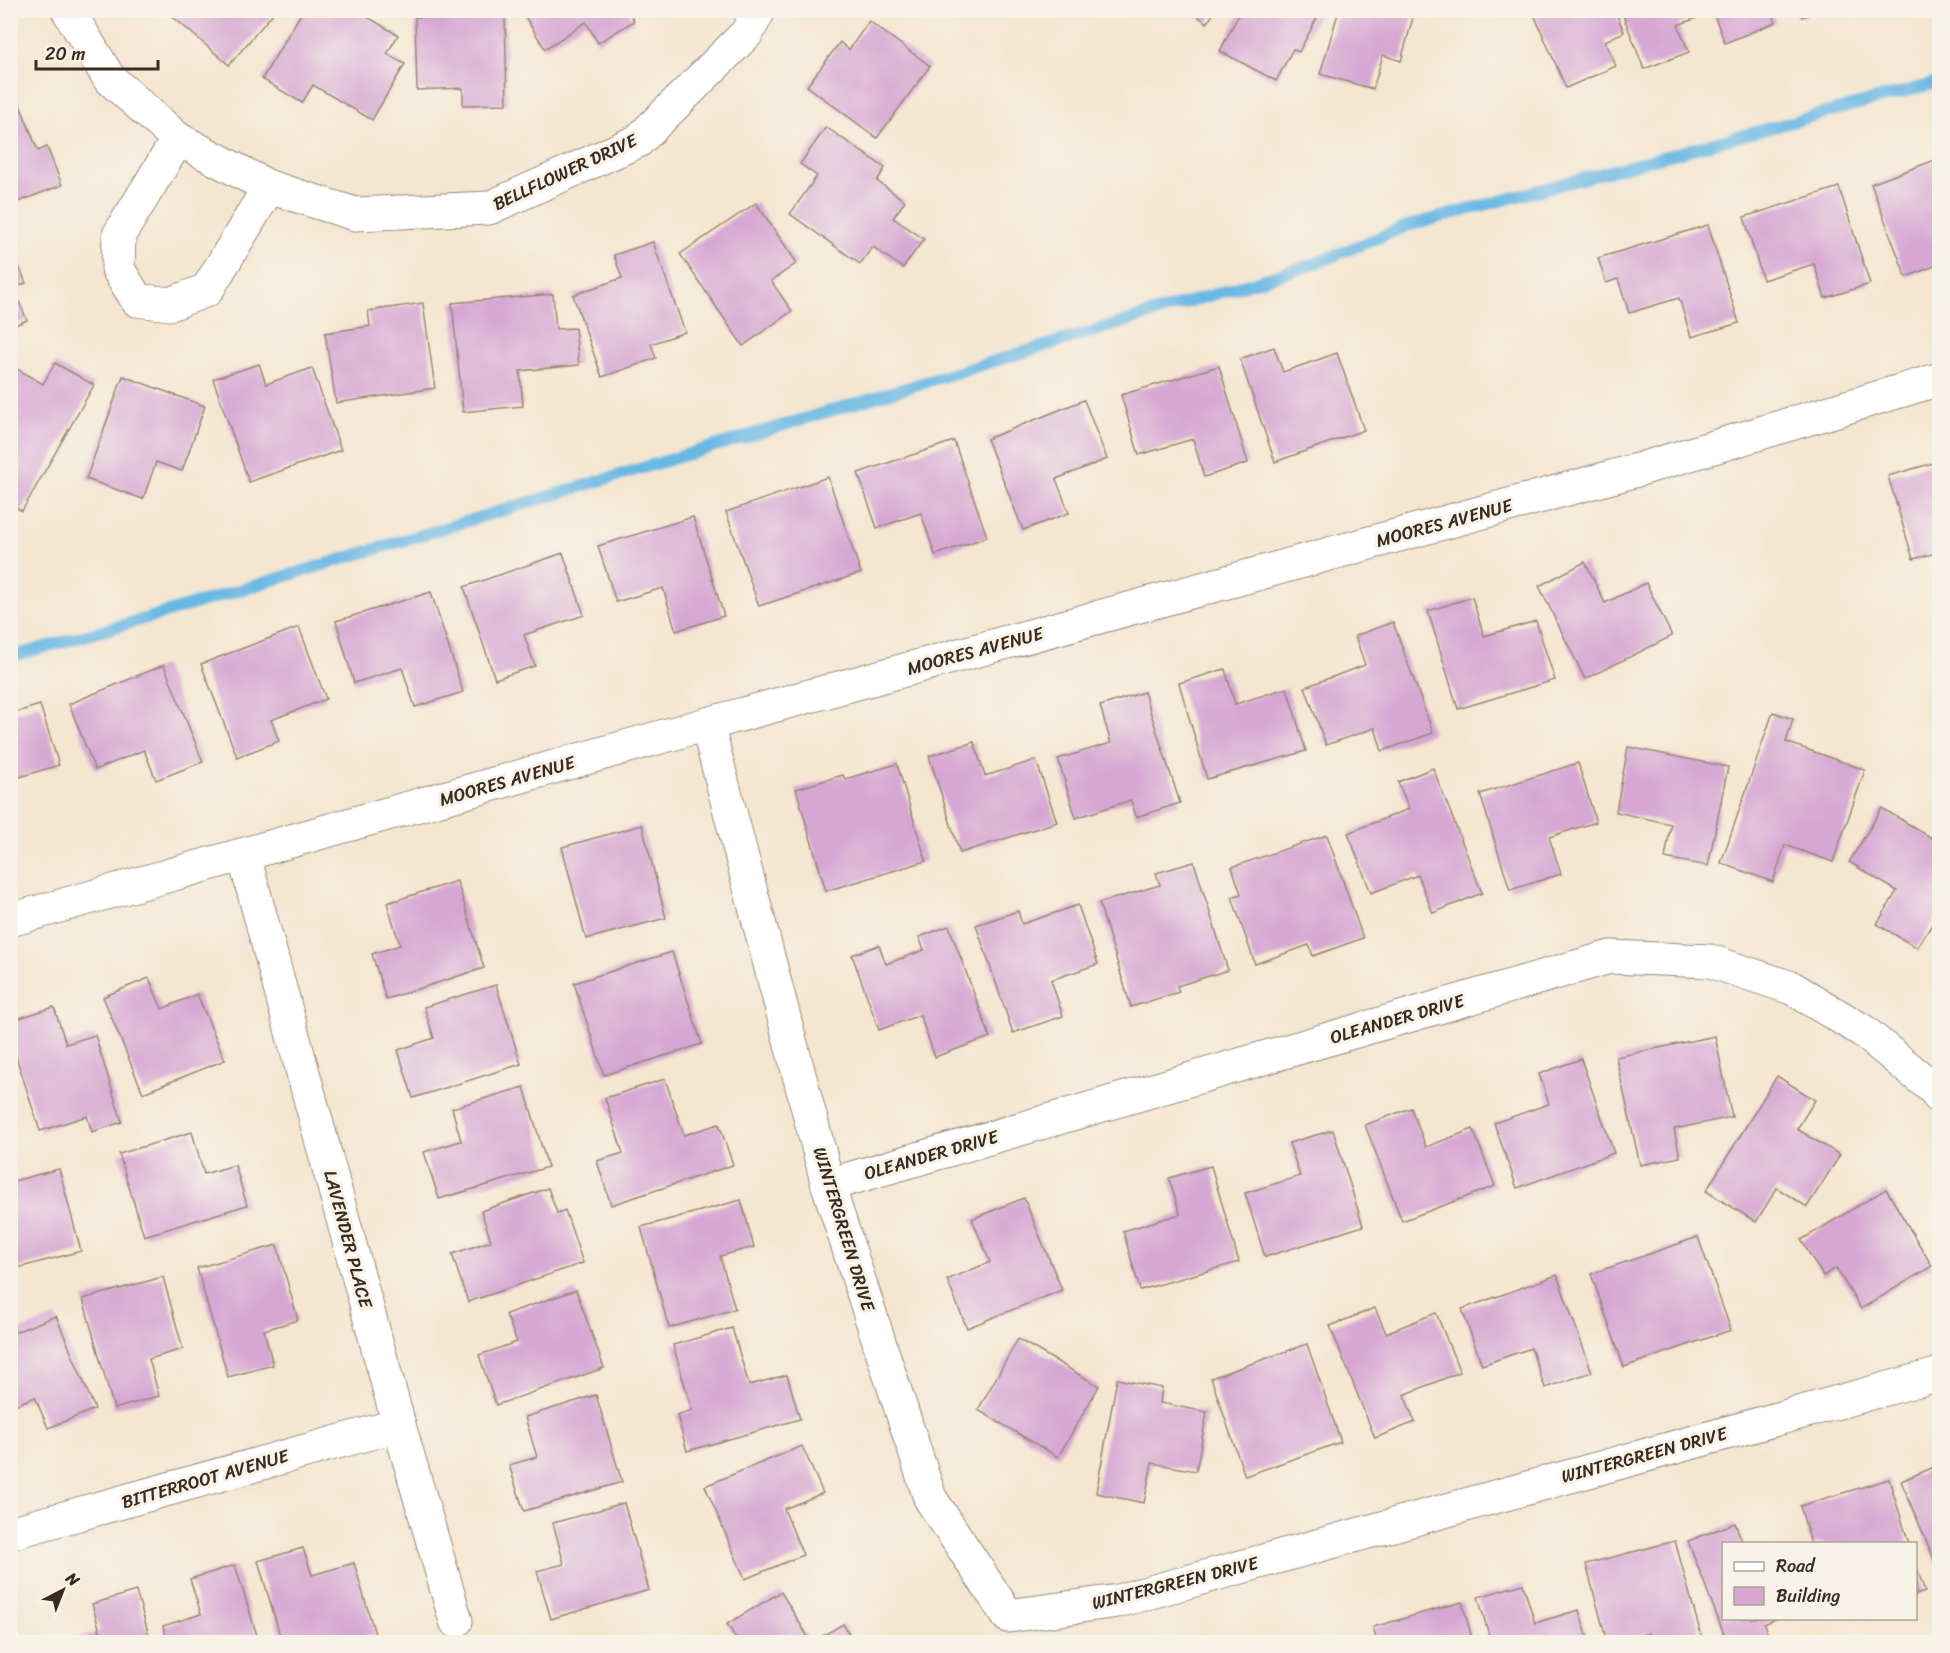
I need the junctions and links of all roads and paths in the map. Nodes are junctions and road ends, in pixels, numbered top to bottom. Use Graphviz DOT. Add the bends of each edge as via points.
graph roads {
  1 [pos="68,10"];
  2 [pos="759,10"];
  3 [pos="178,139"];
  4 [pos="269,187"];
  5 [pos="1940,380"];
  6 [pos="707,724"];
  7 [pos="244,856"];
  8 [pos="10,920"];
  9 [pos="1940,1098"];
  10 [pos="828,1185"];
  11 [pos="1940,1374"];
  12 [pos="399,1425"];
  13 [pos="10,1533"];
  14 [pos="456,1621"];
  1 -- 3 [label="street, BELLFLOWER DRIVE" via="110,78"];
  2 -- 4 [label="street, BELLFLOWER DRIVE" via="747,33 638,141 489,208 355,214"];
  3 -- 4 [label="street, BELLFLOWER DRIVE"];
  3 -- 4 [label="street" via="119,235 118,269 137,300 170,304 207,290"];
  5 -- 6 [label="street, MOORES AVENUE" via="1638,471"];
  6 -- 7 [label="street, MOORES AVENUE"];
  6 -- 10 [label="street, WINTERGREEN DRIVE"];
  7 -- 8 [label="street, MOORES AVENUE"];
  7 -- 12 [label="street, LAVENDER PLACE"];
  9 -- 10 [label="street, OLEANDER DRIVE" via="1863,1031 1792,988 1710,962 1610,957"];
  10 -- 11 [label="street, WINTERGREEN DRIVE" via="930,1498 1008,1616 1118,1600"];
  12 -- 13 [label="street, BITTERROOT AVENUE"];
  12 -- 14 [label="street, LAVENDER PLACE"];
}
